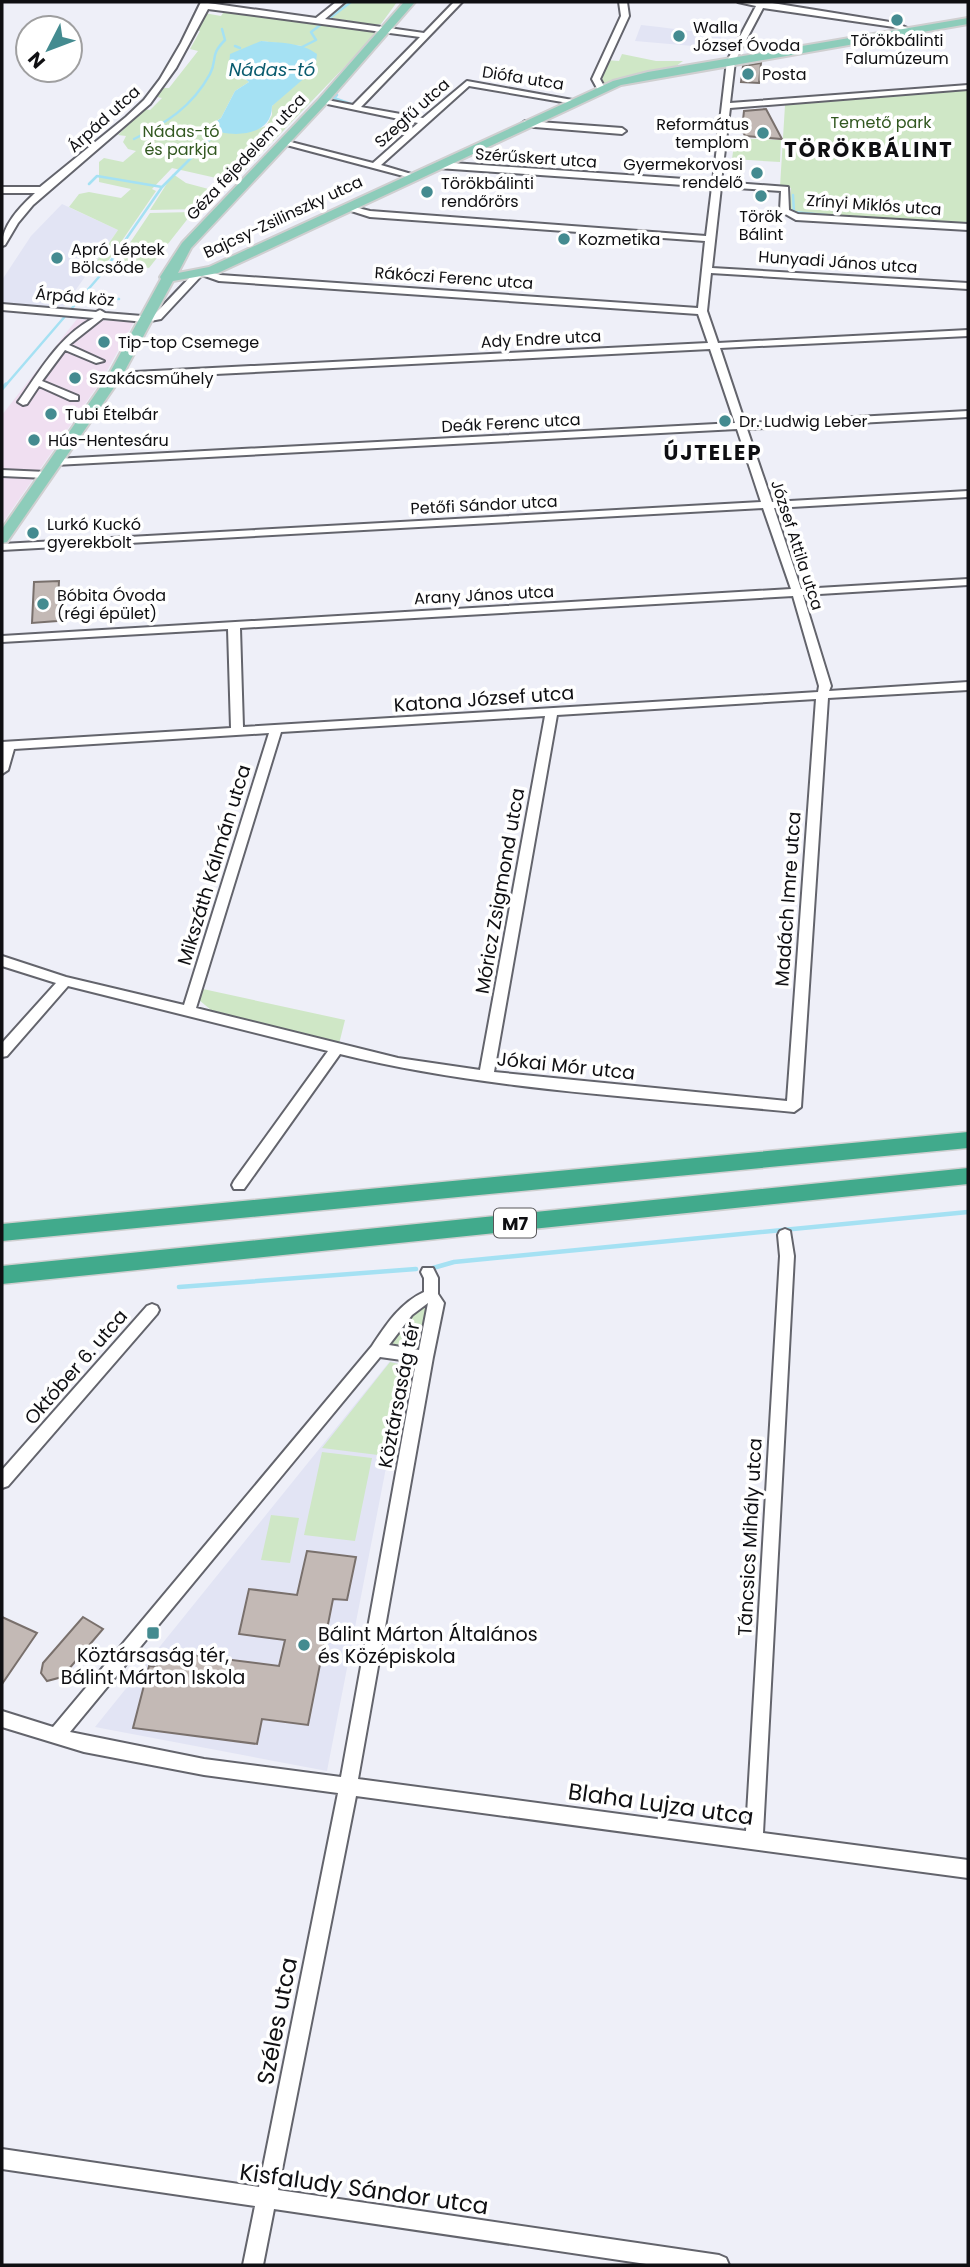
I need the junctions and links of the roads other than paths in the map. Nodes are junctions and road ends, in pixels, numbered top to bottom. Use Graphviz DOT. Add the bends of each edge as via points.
graph roads {
  1 [pos="267,2"];
  2 [pos="341,2"];
  3 [pos="410,2"];
  4 [pos="458,2"];
  5 [pos="623,2"];
  6 [pos="742,2"];
  7 [pos="761,3"];
  8 [pos="205,4"];
  9 [pos="260,12"];
  10 [pos="320,21"];
  11 [pos="968,21"];
  12 [pos="385,29"];
  13 [pos="909,31"];
  14 [pos="424,35"];
  15 [pos="734,55"];
  16 [pos="467,83"];
  17 [pos="968,87"];
  18 [pos="601,88"];
  19 [pos="574,101"];
  20 [pos="322,102"];
  21 [pos="726,106"];
  22 [pos="355,108"];
  23 [pos="423,121"];
  24 [pos="526,124"];
  25 [pos="622,131"];
  26 [pos="284,142"];
  27 [pos="377,164"];
  28 [pos="438,165"];
  29 [pos="414,176"];
  30 [pos="717,185"];
  31 [pos="2,190"];
  32 [pos="45,190"];
  33 [pos="345,208"];
  34 [pos="968,227"];
  35 [pos="3,239"];
  36 [pos="709,239"];
  37 [pos="178,258"];
  38 [pos="706,270"];
  39 [pos="201,274"];
  40 [pos="166,277"];
  41 [pos="968,286"];
  42 [pos="2,307"];
  43 [pos="702,311"];
  44 [pos="100,313"];
  45 [pos="145,318"];
  46 [pos="968,333"];
  47 [pos="712,346"];
  48 [pos="65,347"];
  49 [pos="99,361"];
  50 [pos="115,376"];
  51 [pos="37,382"];
  52 [pos="74,398"];
  53 [pos="23,402"];
  54 [pos="968,414"];
  55 [pos="740,426"];
  56 [pos="55,462"];
  57 [pos="2,473"];
  58 [pos="46,475"];
  59 [pos="968,494"];
  60 [pos="767,505"];
  61 [pos="2,539"];
  62 [pos="2,547"];
  63 [pos="968,582"];
  64 [pos="797,592"];
  65 [pos="234,626"];
  66 [pos="2,639"];
  67 [pos="968,686"];
  68 [pos="823,694"];
  69 [pos="552,712"];
  70 [pos="276,730"];
  71 [pos="237,731"];
  72 [pos="5,746"];
  73 [pos="2,770"];
  74 [pos="2,961"];
  75 [pos="65,981"];
  76 [pos="189,1010"];
  77 [pos="336,1049"];
  78 [pos="2,1052"];
  79 [pos="486,1076"];
  80 [pos="794,1107"];
  81 [pos="968,1140"];
  82 [pos="968,1176"];
  83 [pos="239,1185"];
  84 [pos="2,1233"];
  85 [pos="785,1235"];
  86 [pos="428,1272"];
  87 [pos="2,1275"];
  88 [pos="431,1295"];
  89 [pos="152,1310"];
  90 [pos="377,1350"];
  91 [pos="425,1357"];
  92 [pos="2,1481"];
  93 [pos="2,1719"];
  94 [pos="56,1736"];
  95 [pos="348,1786"];
  96 [pos="754,1841"];
  97 [pos="968,1869"];
  98 [pos="2,2159"];
  99 [pos="266,2200"];
  100 [pos="253,2265"];
  101 [pos="719,2265"];
  1 -- 9 [label="street"];
  2 -- 10 [label="street"];
  3 -- 12 [label="main road, Géza fejedelem utca"];
  4 -- 14 [label="street"];
  5 -- 18 [label="street" via="625,16 596,79"];
  6 -- 7 [label="street"];
  7 -- 13 [label="street"];
  7 -- 15 [label="street, József Attila utca"];
  8 -- 9 [label="street"];
  8 -- 32 [label="street, Árpád utca" via="147,101"];
  9 -- 10 [label="street"];
  10 -- 12 [label="street"];
  11 -- 13 [label="main road, Bajcsy-Zsilinszky utca"];
  12 -- 14 [label="street"];
  12 -- 20 [label="main road, Géza fejedelem utca"];
  13 -- 15 [label="main road, Bajcsy-Zsilinszky utca"];
  14 -- 22 [label="street"];
  15 -- 18 [label="main road, Bajcsy-Zsilinszky utca"];
  15 -- 21 [label="street, József Attila utca"];
  16 -- 19 [label="street, Diófa utca"];
  16 -- 23 [label="street, Szegfű utca"];
  17 -- 21 [label="street"];
  18 -- 19 [label="main road, Bajcsy-Zsilinszky utca"];
  19 -- 24 [label="main road, Bajcsy-Zsilinszky utca"];
  20 -- 22 [label="street"];
  20 -- 26 [label="main road, Géza fejedelem utca"];
  21 -- 30 [label="street, József Attila utca"];
  22 -- 23 [label="street"];
  23 -- 27 [label="street, Szegfű utca"];
  24 -- 25 [label="street"];
  24 -- 28 [label="main road, Bajcsy-Zsilinszky utca"];
  26 -- 27 [label="street, Szegfű utca"];
  26 -- 37 [label="main road, Géza fejedelem utca"];
  27 -- 29 [label="street, Szegfű utca"];
  28 -- 29 [label="main road, Bajcsy-Zsilinszky utca"];
  28 -- 30 [label="street, Szérűskert utca"];
  29 -- 33 [label="main road, Bajcsy-Zsilinszky utca"];
  30 -- 34 [label="street, Zrínyi Miklós utca" via="785,189 785,211 796,216"];
  30 -- 36 [label="street, József Attila utca"];
  31 -- 32 [label="street"];
  32 -- 35 [label="street, Árpád utca"];
  33 -- 36 [label="street" via="370,214"];
  33 -- 39 [label="main road, Bajcsy-Zsilinszky utca"];
  36 -- 38 [label="street, József Attila utca"];
  37 -- 39 [label="main road"];
  37 -- 40 [label="main road, Géza fejedelem utca"];
  38 -- 41 [label="street, Hunyadi János utca"];
  38 -- 43 [label="street, József Attila utca"];
  39 -- 40 [label="main road, Bajcsy-Zsilinszky utca"];
  39 -- 43 [label="street, Rákóczi Ferenc utca"];
  39 -- 45 [label="street" via="158,317"];
  40 -- 45 [label="main road"];
  42 -- 44 [label="street, Árpád köz"];
  43 -- 47 [label="street, József Attila utca"];
  44 -- 45 [label="street, Árpád köz"];
  44 -- 48 [label="street"];
  45 -- 50 [label="main road"];
  46 -- 47 [label="street, Ady Endre utca"];
  47 -- 50 [label="street, Ady Endre utca"];
  47 -- 55 [label="street, József Attila utca"];
  48 -- 49 [label="street"];
  48 -- 51 [label="street"];
  50 -- 56 [label="main road"];
  51 -- 52 [label="street"];
  51 -- 53 [label="street"];
  54 -- 55 [label="street, Deák Ferenc utca"];
  55 -- 56 [label="street, Deák Ferenc utca"];
  55 -- 60 [label="street, József Attila utca"];
  56 -- 58 [label="main road"];
  57 -- 58 [label="street"];
  58 -- 61 [label="main road"];
  59 -- 60 [label="street, Petőfi Sándor utca"];
  60 -- 62 [label="street, Petőfi Sándor utca"];
  60 -- 64 [label="street, József Attila utca"];
  63 -- 64 [label="street, Arany János utca"];
  64 -- 65 [label="street, Arany János utca"];
  64 -- 68 [label="street, József Attila utca" via="825,686"];
  65 -- 66 [label="street, Arany János utca"];
  65 -- 71 [label="street"];
  67 -- 68 [label="street, Katona József utca"];
  68 -- 69 [label="street, Katona József utca"];
  68 -- 80 [label="street, Madách Imre utca"];
  69 -- 70 [label="street, Katona József utca"];
  69 -- 79 [label="street, Móricz Zsigmond utca"];
  70 -- 71 [label="street, Katona József utca"];
  70 -- 76 [label="street, Mikszáth Kálmán utca"];
  71 -- 72 [label="street, Katona József utca"];
  72 -- 73 [label="street"];
  74 -- 75 [label="street, Jókai Mór utca"];
  75 -- 76 [label="street, Jókai Mór utca"];
  75 -- 78 [label="street"];
  76 -- 77 [label="street, Jókai Mór utca"];
  77 -- 79 [label="street, Jókai Mór utca"];
  77 -- 83 [label="street"];
  79 -- 80 [label="street, Jókai Mór utca"];
  81 -- 84 [label="highway, M7"];
  82 -- 87 [label="highway, M7"];
  85 -- 96 [label="street, Táncsics Mihály utca"];
  86 -- 88 [label="street"];
  88 -- 90 [label="street, Köztársaság tér" via="401,1317"];
  88 -- 91 [label="street, Köztársaság tér" via="438,1303"];
  89 -- 92 [label="street, Október 6. utca"];
  90 -- 91 [label="street"];
  90 -- 94 [label="street, Köztársaság tér"];
  91 -- 95 [label="street, Köztársaság tér"];
  93 -- 94 [label="street"];
  94 -- 95 [label="street" via="204,1767"];
  95 -- 96 [label="street, Blaha Lujza utca"];
  95 -- 99 [label="street, Széles utca"];
  96 -- 97 [label="street, Blaha Lujza utca"];
  98 -- 99 [label="street, Kisfaludy Sándor utca"];
  99 -- 100 [label="street, Széles utca"];
  99 -- 101 [label="street, Kisfaludy Sándor utca"];
}
